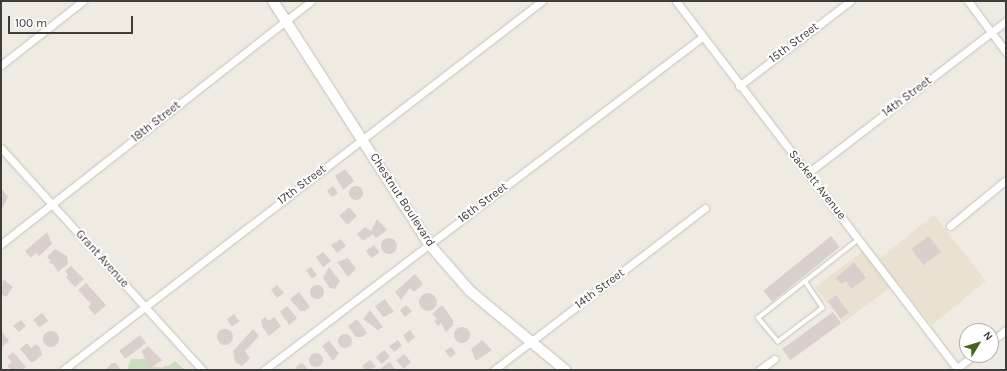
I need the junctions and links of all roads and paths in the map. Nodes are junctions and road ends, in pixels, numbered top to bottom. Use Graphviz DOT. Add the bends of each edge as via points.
graph roads {
  1 [pos="83,1"];
  2 [pos="273,1"];
  3 [pos="311,1"];
  4 [pos="542,1"];
  5 [pos="676,1"];
  6 [pos="850,1"];
  7 [pos="968,1"];
  8 [pos="286,21"];
  9 [pos="1006,21"];
  10 [pos="991,33"];
  11 [pos="702,37"];
  12 [pos="1006,52"];
  13 [pos="1,65"];
  14 [pos="739,86"];
  15 [pos="362,139"];
  16 [pos="1,148"];
  17 [pos="808,173"];
  18 [pos="1006,180"];
  19 [pos="51,203"];
  20 [pos="705,208"];
  21 [pos="950,226"];
  22 [pos="859,240"];
  23 [pos="1,244"];
  24 [pos="429,244"];
  25 [pos="806,281"];
  26 [pos="144,306"];
  27 [pos="531,342"];
  28 [pos="774,359"];
  29 [pos="957,369"];
  30 [pos="63,370"];
  31 [pos="202,370"];
  32 [pos="264,370"];
  33 [pos="494,370"];
  34 [pos="565,370"];
  35 [pos="760,370"];
  1 -- 13 [label="street"];
  2 -- 8 [label="street, Chestnut Boulevard"];
  3 -- 8 [label="street, 18th Street"];
  4 -- 15 [label="street, 17th Street"];
  5 -- 11 [label="street, Sackett Avenue"];
  6 -- 14 [label="street, 15th Street"];
  7 -- 10 [label="street"];
  8 -- 15 [label="street, Chestnut Boulevard"];
  8 -- 19 [label="street, 18th Street"];
  9 -- 10 [label="street, 14th Street"];
  10 -- 12 [label="street"];
  10 -- 17 [label="street, 14th Street"];
  11 -- 14 [label="street, Sackett Avenue"];
  11 -- 24 [label="street, 16th Street"];
  14 -- 17 [label="street, Sackett Avenue"];
  15 -- 24 [label="street, Chestnut Boulevard"];
  15 -- 26 [label="street, 17th Street"];
  16 -- 19 [label="street, Grant Avenue"];
  17 -- 22 [label="street, Sackett Avenue"];
  18 -- 21 [label="street"];
  19 -- 23 [label="street, 18th Street"];
  19 -- 26 [label="street, Grant Avenue"];
  20 -- 27 [label="street, 14th Street"];
  22 -- 25 [label="lane"];
  22 -- 29 [label="street, Sackett Avenue"];
  24 -- 27 [label="street, Chestnut Boulevard" via="470,291"];
  24 -- 32 [label="street, 16th Street"];
  25 -- 25 [label="lane" via="758,318 778,342 823,308"];
  26 -- 30 [label="street, 17th Street"];
  26 -- 31 [label="street, Grant Avenue"];
  27 -- 33 [label="street, 14th Street"];
  27 -- 34 [label="street, Chestnut Boulevard"];
  28 -- 35 [label="street"];
}
